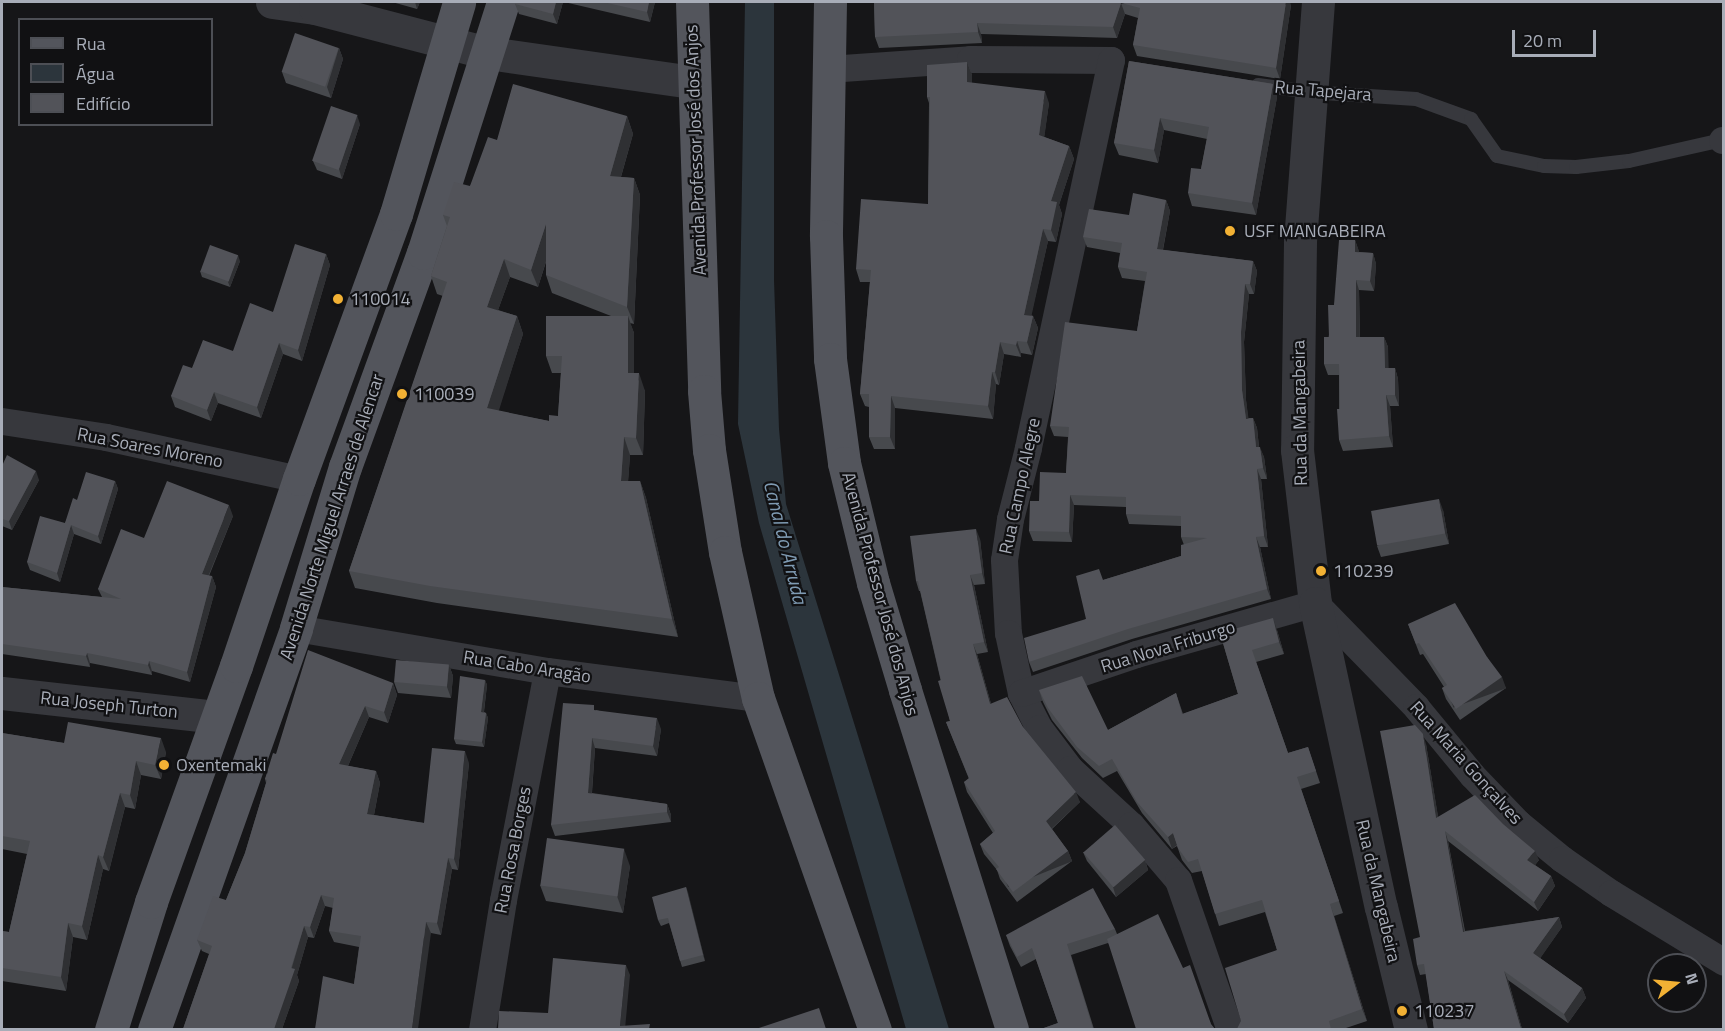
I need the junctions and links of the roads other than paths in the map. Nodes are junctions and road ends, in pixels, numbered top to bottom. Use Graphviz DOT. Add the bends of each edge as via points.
graph roads {
  1 [pos="272,2"];
  2 [pos="459,2"];
  3 [pos="503,2"];
  4 [pos="692,2"];
  5 [pos="830,2"];
  6 [pos="1318,2"];
  7 [pos="448,42"];
  8 [pos="488,53"];
  9 [pos="828,69"];
  10 [pos="693,82"];
  11 [pos="1240,82"];
  12 [pos="1310,92"];
  13 [pos="1723,140"];
  14 [pos="2,421"];
  15 [pos="299,479"];
  16 [pos="1315,603"];
  17 [pos="296,628"];
  18 [pos="547,671"];
  19 [pos="2,693"];
  20 [pos="1021,693"];
  21 [pos="759,698"];
  22 [pos="216,717"];
  23 [pos="1724,962"];
  24 [pos="111,1029"];
  25 [pos="154,1029"];
  26 [pos="482,1029"];
  27 [pos="875,1029"];
  28 [pos="1012,1029"];
  29 [pos="1230,1029"];
  30 [pos="1411,1029"];
  1 -- 7 [label="street" via="315,8"];
  2 -- 7 [label="main road"];
  3 -- 8 [label="main road, Avenida Norte Miguel Arraes de Alencar"];
  4 -- 10 [label="main road, Avenida Professor José dos Anjos"];
  5 -- 9 [label="main road, Avenida Professor José dos Anjos"];
  6 -- 12 [label="street, Rua da Mangabeira"];
  7 -- 8 [label="street"];
  7 -- 15 [label="main road" via="396,214"];
  8 -- 10 [label="street"];
  8 -- 17 [label="main road, Avenida Norte Miguel Arraes de Alencar" via="423,253 345,467"];
  9 -- 20 [label="street, Rua Campo Alegre" via="970,59 1116,61 1010,519 1004,596"];
  9 -- 28 [label="main road, Avenida Professor José dos Anjos" via="829,336 844,463 873,583"];
  10 -- 21 [label="main road, Avenida Professor José dos Anjos" via="709,450 725,552"];
  11 -- 12 [label="lane, Rua Tapejara"];
  12 -- 13 [label="lane, Rua Tapejara" via="1416,99 1471,119 1497,156 1544,166 1629,161"];
  12 -- 16 [label="street, Rua da Mangabeira" via="1300,242 1297,450"];
  14 -- 15 [label="street, Rua Soares Moreno" via="106,437"];
  15 -- 22 [label="main road" via="237,666"];
  16 -- 20 [label="street, Rua Nova Friburgo" via="1136,654"];
  16 -- 23 [label="street, Rua Maria Gonçalves" via="1416,707 1518,823 1562,859"];
  16 -- 30 [label="street, Rua da Mangabeira"];
  17 -- 18 [label="street, Rua Cabo Aragão"];
  17 -- 25 [label="main road, Avenida Norte Miguel Arraes de Alencar"];
  18 -- 21 [label="street, Rua Cabo Aragão"];
  18 -- 26 [label="street, Rua Rosa Borges"];
  19 -- 22 [label="street, Rua Joseph Turton"];
  20 -- 29 [label="street, Rua Campo Alegre" via="1039,728 1070,769 1131,825 1178,880"];
  21 -- 27 [label="main road, Avenida Professor José dos Anjos"];
  22 -- 24 [label="main road"];
}
